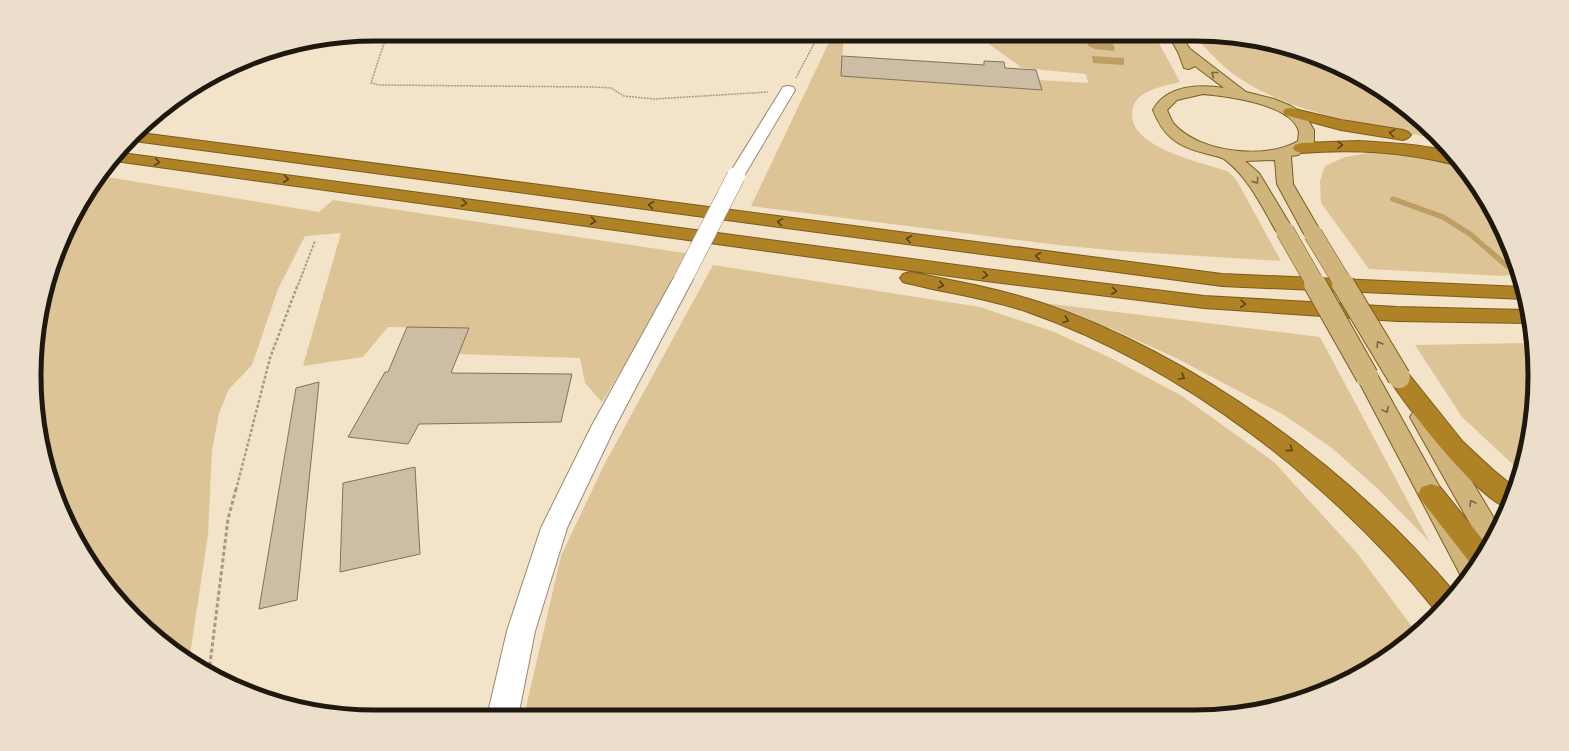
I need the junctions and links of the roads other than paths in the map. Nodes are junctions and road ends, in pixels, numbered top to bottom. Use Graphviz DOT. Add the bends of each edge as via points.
graph roads {
  1 [pos="1178,41"];
  2 [pos="1185,52"];
  3 [pos="788,90"];
  4 [pos="1192,91"];
  5 [pos="1244,94"];
  6 [pos="1290,112"];
  7 [pos="141,137"];
  8 [pos="1433,142"];
  9 [pos="1301,148"];
  10 [pos="1228,154"];
  11 [pos="1283,155"];
  12 [pos="122,158"];
  13 [pos="1447,158"];
  14 [pos="738,241"];
  15 [pos="1076,262"];
  16 [pos="1514,279"];
  17 [pos="1518,293"];
  18 [pos="1397,314"];
  19 [pos="1523,317"];
  20 [pos="1525,329"];
  21 [pos="1399,377"];
  22 [pos="1431,494"];
  23 [pos="1506,495"];
  24 [pos="1489,533"];
  25 [pos="1477,552"];
  26 [pos="1469,565"];
  27 [pos="1443,598"];
  28 [pos="504,710"];
  1 -- 2 [label="main road"];
  2 -- 4 [label="main road" via="1195,83"];
  5 -- 2 [label="main road, one-way"];
  3 -- 28 [label="street, bridge" via="736,176 603,427 554,528 521,631"];
  4 -- 5 [label="main road"];
  4 -- 10 [label="main road" via="1173,96 1162,105 1161,116 1164,122 1188,141"];
  5 -- 6 [label="main road"];
  8 -- 6 [label="highway, one-way" via="1341,125"];
  6 -- 9 [label="main road" via="1307,131 1306,143"];
  15 -- 7 [label="highway, one-way"];
  9 -- 11 [label="main road"];
  9 -- 13 [label="highway, one-way" via="1336,145 1376,146 1409,149"];
  10 -- 11 [label="main road" via="1258,157"];
  10 -- 22 [label="main road, one-way, bridge" via="1253,177"];
  21 -- 11 [label="main road, one-way, bridge" via="1285,184"];
  12 -- 14 [label="highway, one-way"];
  14 -- 18 [label="highway, one-way" via="1204,302"];
  14 -- 27 [label="highway, one-way" via="1008,299 1082,326 1160,364 1233,408 1296,454 1355,504"];
  15 -- 16 [label="highway" via="1380,279"];
  15 -- 17 [label="highway" via="1222,280"];
  18 -- 19 [label="highway"];
  18 -- 20 [label="highway"];
  21 -- 23 [label="highway" via="1455,448"];
  24 -- 21 [label="main road, one-way"];
  22 -- 25 [label="highway"];
  22 -- 26 [label="main road"];
}
